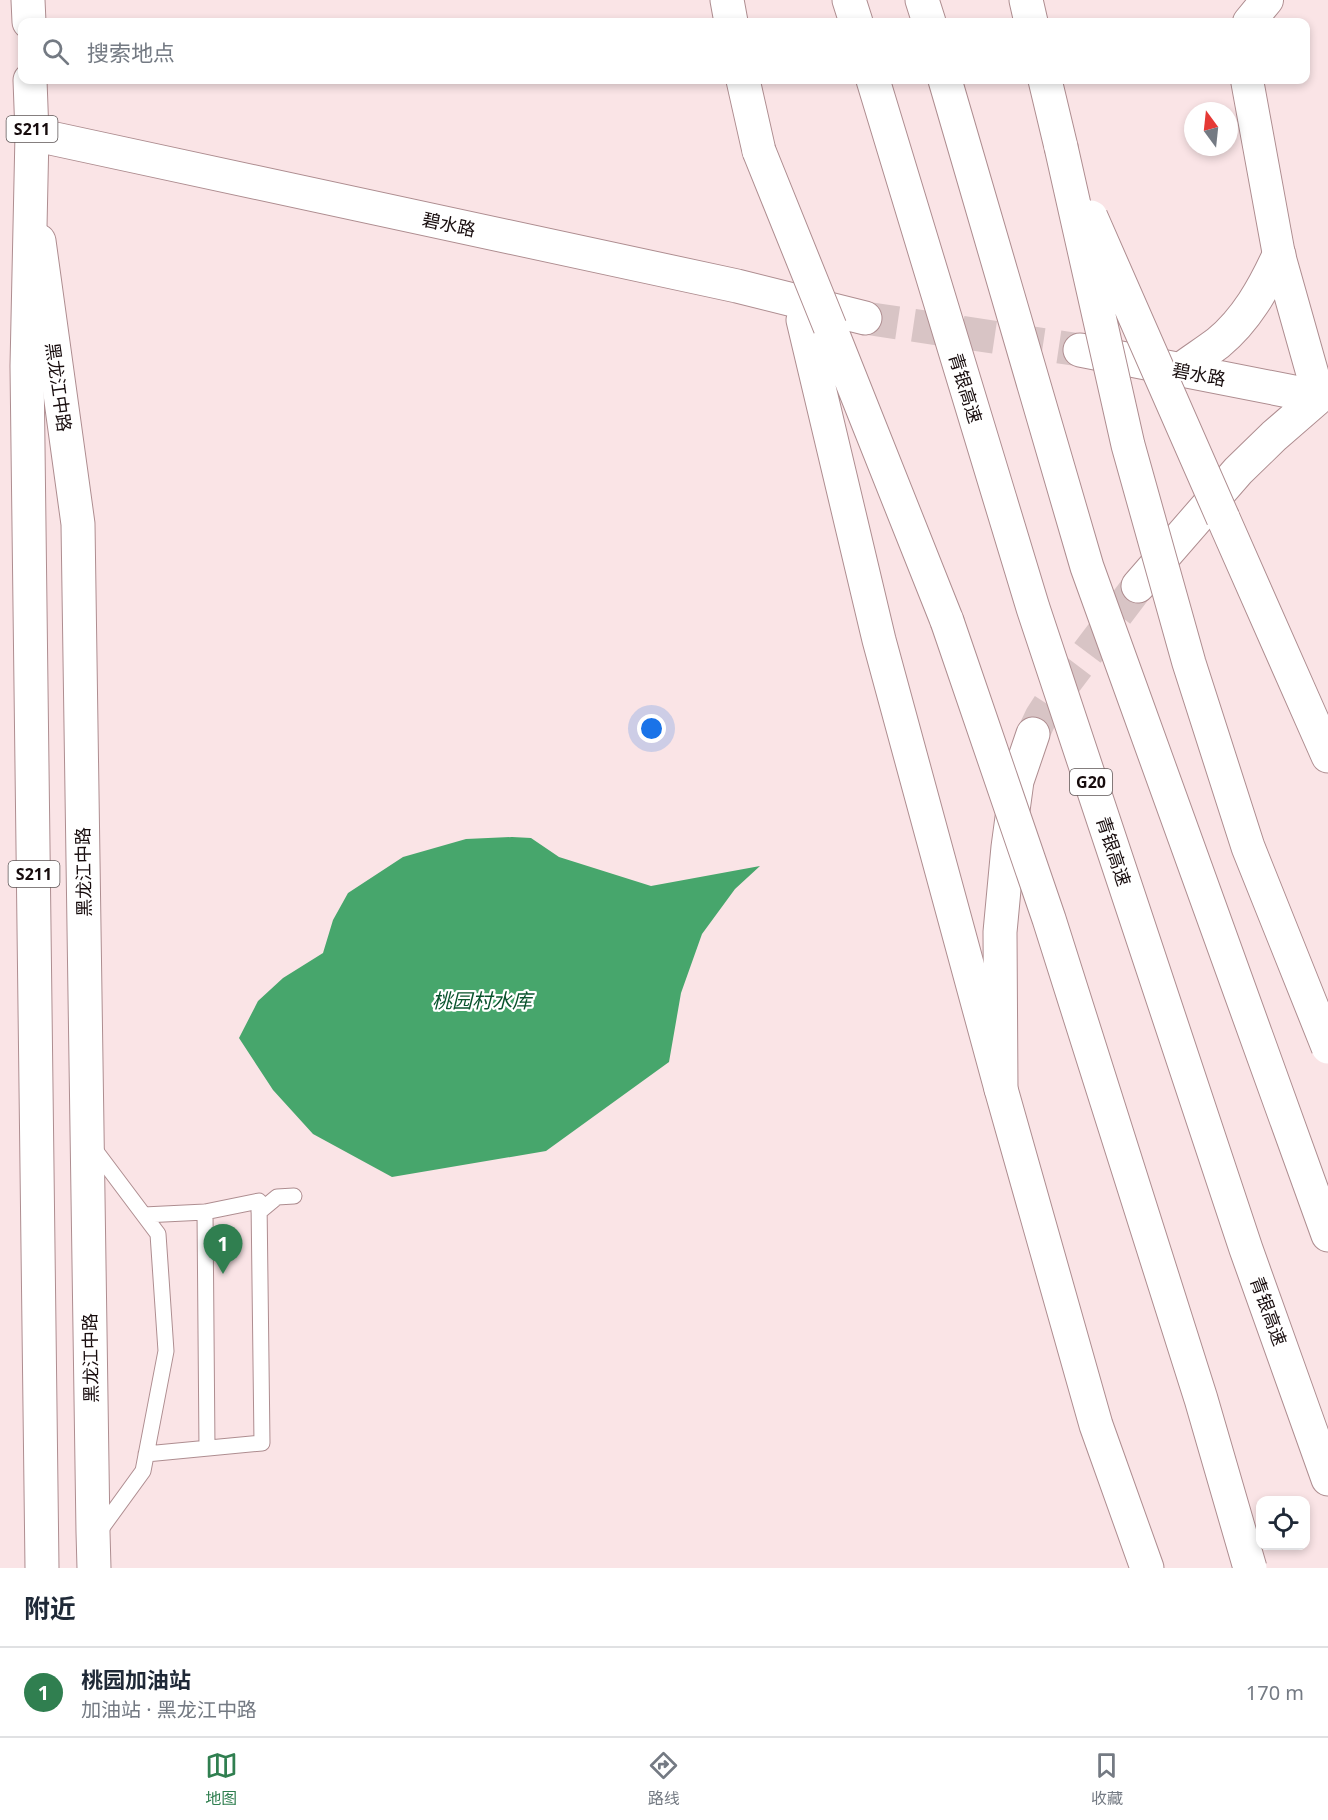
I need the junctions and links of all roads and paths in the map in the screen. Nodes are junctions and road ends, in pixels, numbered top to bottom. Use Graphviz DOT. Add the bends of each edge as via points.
graph roads {
  1 [pos="28,0"];
  2 [pos="727,0"];
  3 [pos="849,0"];
  4 [pos="922,0"];
  5 [pos="1026,0"];
  6 [pos="1266,0"];
  7 [pos="29,18"];
  8 [pos="730,18"];
  9 [pos="855,18"];
  10 [pos="928,18"];
  11 [pos="1030,18"];
  12 [pos="1252,18"];
  13 [pos="30,84"];
  14 [pos="744,84"];
  15 [pos="874,84"];
  16 [pos="946,84"];
  17 [pos="1046,84"];
  18 [pos="1248,84"];
  19 [pos="32,134"];
  20 [pos="1061,147"];
  21 [pos="31,179"];
  22 [pos="1279,255"];
  23 [pos="865,318"];
  24 [pos="816,323"];
  25 [pos="1080,350"];
  26 [pos="1180,370"];
  27 [pos="1323,411"];
  28 [pos="1138,586"];
  29 [pos="1033,734"];
  30 [pos="1328,756"];
  31 [pos="1328,1047"];
  32 [pos="1001,1089"];
  33 [pos="87,1139"];
  34 [pos="294,1196"];
  35 [pos="205,1212"];
  36 [pos="259,1212"];
  37 [pos="144,1215"];
  38 [pos="1328,1234"];
  39 [pos="207,1448"];
  40 [pos="146,1454"];
  41 [pos="1328,1479"];
  42 [pos="94,1554"];
  43 [pos="42,1568"];
  44 [pos="1147,1568"];
  45 [pos="1250,1568"];
  1 -- 7 [label="main road"];
  2 -- 8 [label="main road"];
  3 -- 9 [label="main road"];
  4 -- 10 [label="main road"];
  5 -- 11 [label="main road"];
  6 -- 12 [label="street"];
  13 -- 19 [label="main road, 黑龙江中路 / S211"];
  14 -- 24 [label="main road, bridge" via="759,151"];
  15 -- 41 [label="main road, 青银高速 / G20" via="1033,608 1246,1249"];
  16 -- 38 [label="main road" via="1087,567"];
  17 -- 20 [label="main road"];
  18 -- 22 [label="street"];
  19 -- 21 [label="main road, 黑龙江中路 / S211"];
  19 -- 23 [label="main road, 碧水路" via="726,284"];
  20 -- 30 [label="main road, bridge"];
  20 -- 31 [label="main road, bridge" via="1128,445 1189,663 1248,847"];
  21 -- 33 [label="main road, 黑龙江中路 / S211" via="78,524"];
  21 -- 43 [label="main road, 黑龙江中路 / S211" via="27,366"];
  22 -- 26 [label="main road" via="1264,287 1240,321"];
  22 -- 27 [label="street"];
  24 -- 32 [label="main road" via="879,640"];
  24 -- 45 [label="main road, bridge" via="948,621 1049,920"];
  25 -- 26 [label="main road, 碧水路"];
  26 -- 27 [label="main road, 碧水路"];
  27 -- 28 [label="main road" via="1274,436 1238,471"];
  29 -- 32 [label="main road" via="1017,781 1000,932"];
  32 -- 44 [label="main road" via="1096,1425"];
  33 -- 37 [label="lane"];
  33 -- 42 [label="main road, 黑龙江中路 / S211"];
  34 -- 36 [label="lane" via="277,1197"];
  35 -- 36 [label="lane" via="259,1201"];
  35 -- 37 [label="lane"];
  35 -- 39 [label="lane"];
  36 -- 39 [label="lane" via="262,1443"];
  37 -- 40 [label="lane" via="158,1234 166,1351"];
  39 -- 40 [label="lane"];
  40 -- 42 [label="lane" via="143,1471"];
}
